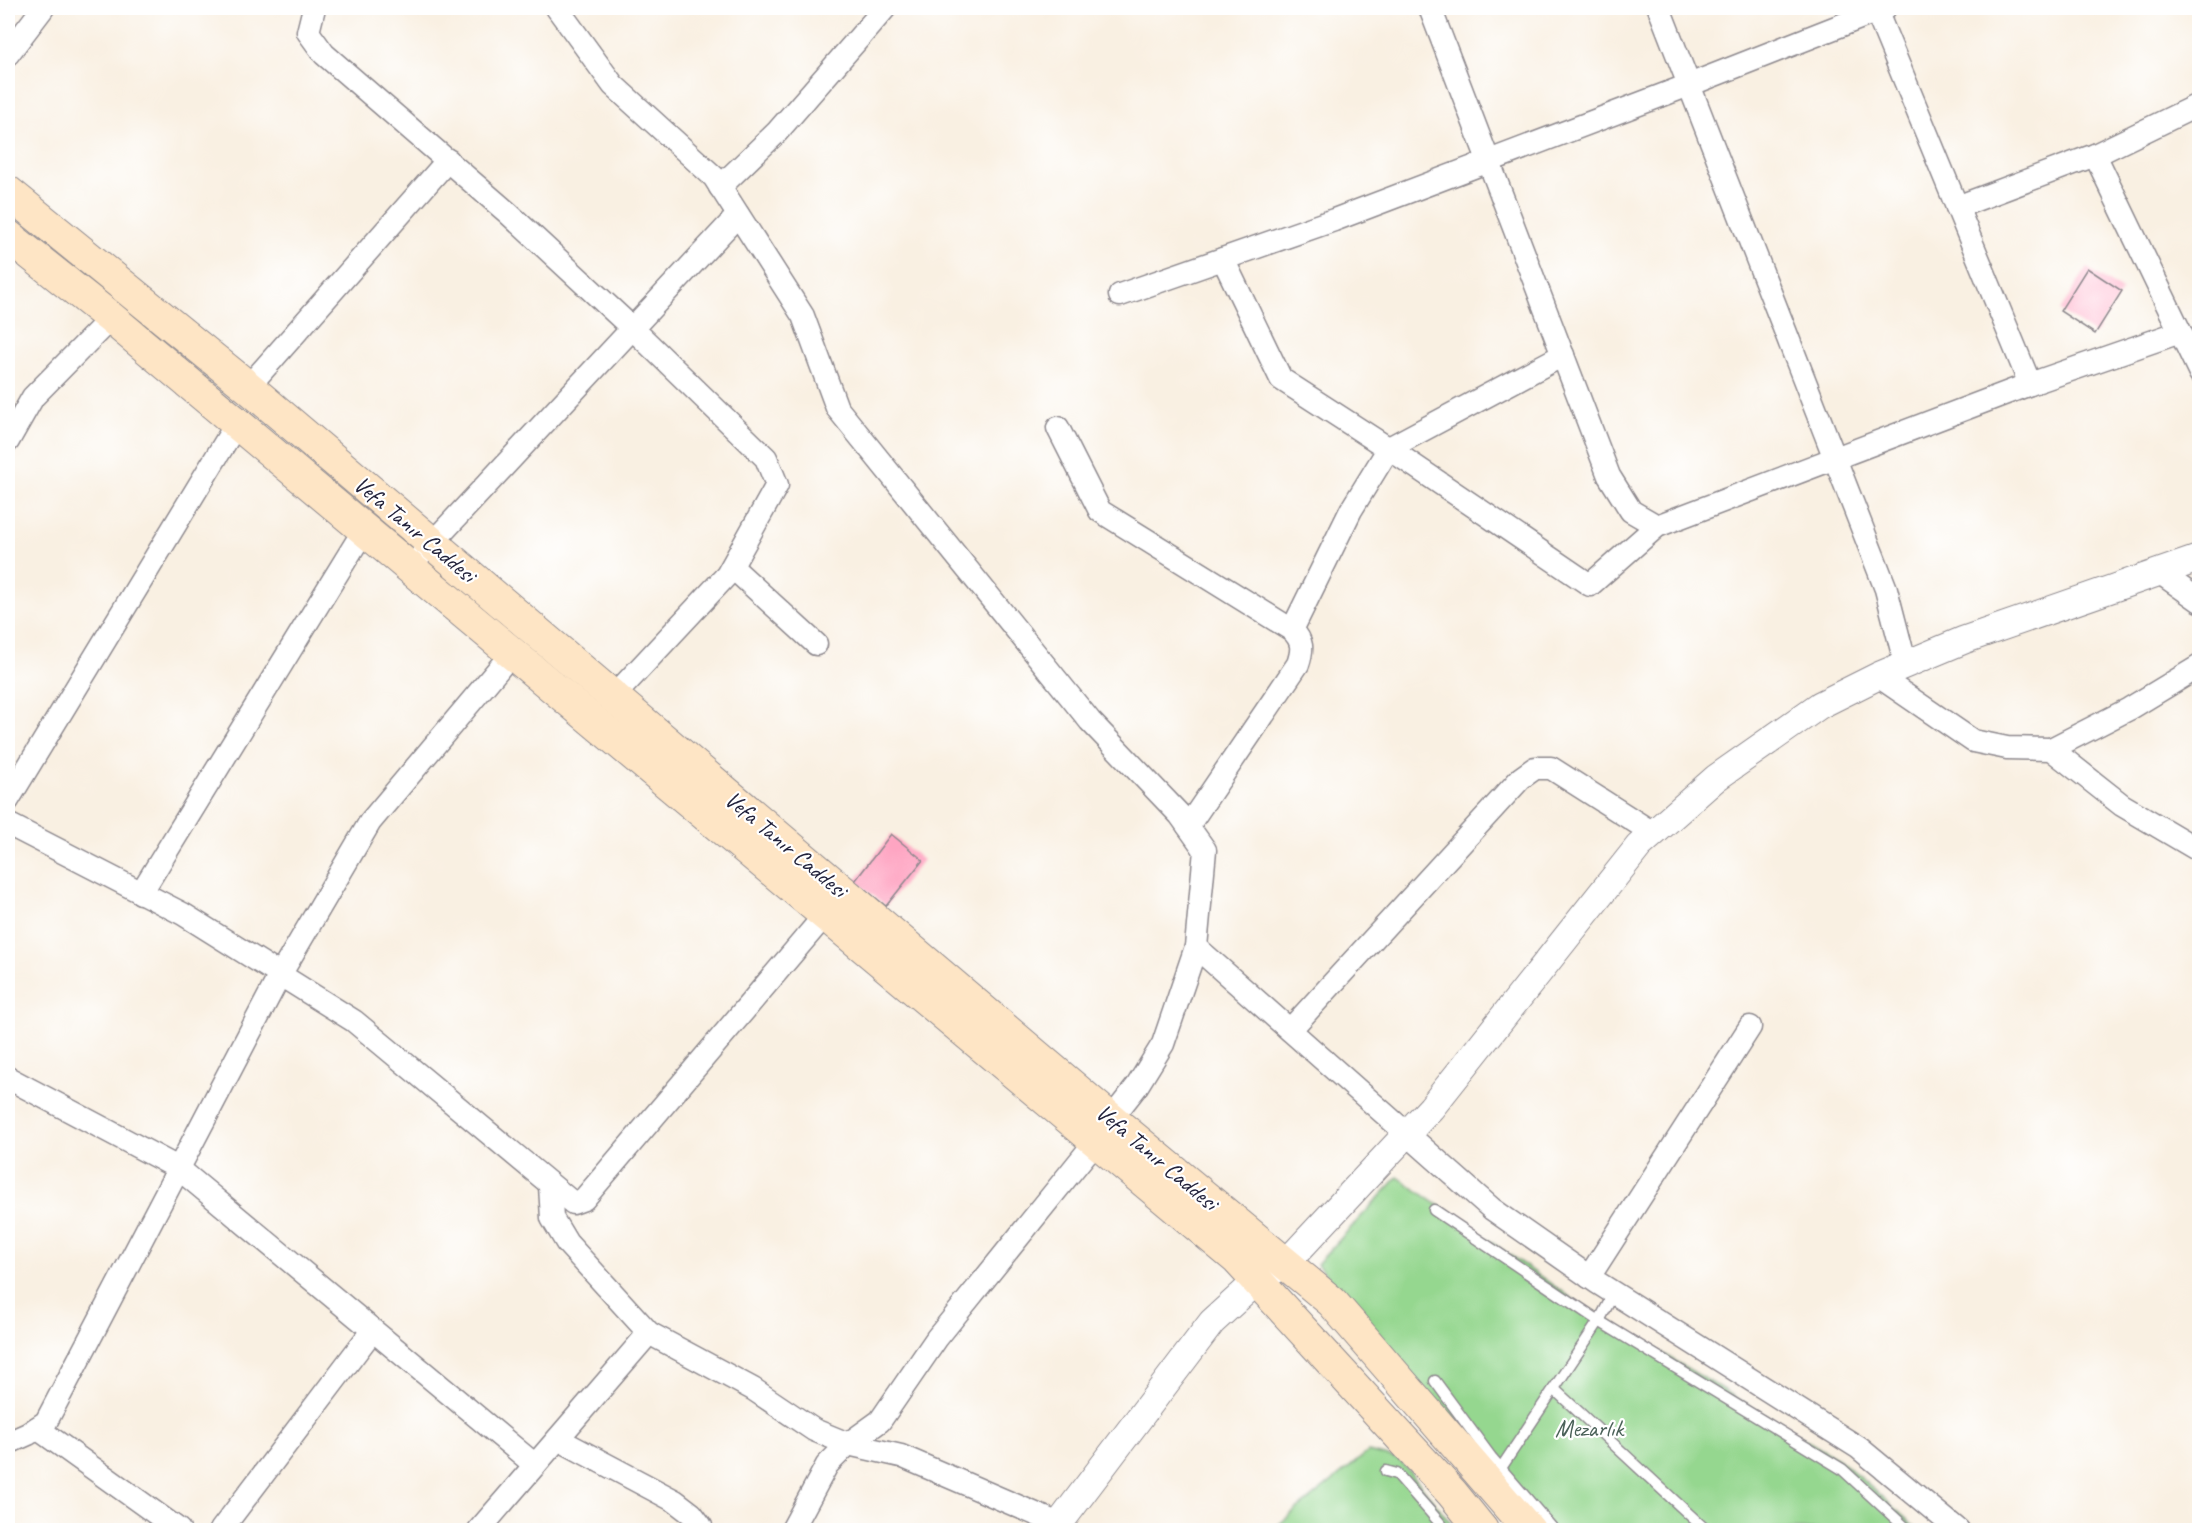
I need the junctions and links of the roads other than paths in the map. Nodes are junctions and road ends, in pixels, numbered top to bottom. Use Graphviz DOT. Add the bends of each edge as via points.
graph roads {
  1 [pos="43,8"];
  2 [pos="314,8"];
  3 [pos="557,8"];
  4 [pos="885,8"];
  5 [pos="1430,8"];
  6 [pos="1659,8"];
  7 [pos="1879,9"];
  8 [pos="8,54"];
  9 [pos="1689,85"];
  10 [pos="2199,104"];
  11 [pos="2095,155"];
  12 [pos="448,160"];
  13 [pos="1488,162"];
  14 [pos="720,187"];
  15 [pos="8,192"];
  16 [pos="1957,207"];
  17 [pos="738,215"];
  18 [pos="8,236"];
  19 [pos="1223,259"];
  20 [pos="1120,295"];
  21 [pos="111,318"];
  22 [pos="632,328"];
  23 [pos="2180,332"];
  24 [pos="1563,356"];
  25 [pos="2199,373"];
  26 [pos="2030,384"];
  27 [pos="248,387"];
  28 [pos="237,423"];
  29 [pos="1058,428"];
  30 [pos="8,441"];
  31 [pos="1389,448"];
  32 [pos="1835,459"];
  33 [pos="1657,526"];
  34 [pos="364,530"];
  35 [pos="432,543"];
  36 [pos="2199,558"];
  37 [pos="732,567"];
  38 [pos="410,568"];
  39 [pos="2159,572"];
  40 [pos="2199,601"];
  41 [pos="1292,630"];
  42 [pos="816,644"];
  43 [pos="512,653"];
  44 [pos="1906,666"];
  45 [pos="2199,666"];
  46 [pos="1878,676"];
  47 [pos="613,698"];
  48 [pos="2051,749"];
  49 [pos="8,800"];
  50 [pos="8,824"];
  51 [pos="1188,826"];
  52 [pos="1653,833"];
  53 [pos="2199,851"];
  54 [pos="141,893"];
  55 [pos="825,915"];
  56 [pos="1196,947"];
  57 [pos="280,975"];
  58 [pos="1750,1027"];
  59 [pos="1290,1030"];
  60 [pos="8,1078"];
  61 [pos="1103,1130"];
  62 [pos="1407,1133"];
  63 [pos="178,1168"];
  64 [pos="550,1186"];
  65 [pos="1434,1210"];
  66 [pos="1286,1263"];
  67 [pos="1589,1277"];
  68 [pos="1257,1281"];
  69 [pos="1614,1293"];
  70 [pos="1599,1322"];
  71 [pos="372,1330"];
  72 [pos="649,1333"];
  73 [pos="1435,1381"];
  74 [pos="1554,1389"];
  75 [pos="37,1428"];
  76 [pos="558,1439"];
  77 [pos="8,1443"];
  78 [pos="848,1444"];
  79 [pos="535,1465"];
  80 [pos="1501,1468"];
  81 [pos="1386,1471"];
  82 [pos="487,1527"];
  83 [pos="1058,1527"];
  84 [pos="179,1530"];
  85 [pos="221,1530"];
  86 [pos="698,1530"];
  87 [pos="792,1530"];
  88 [pos="1446,1530"];
  89 [pos="1482,1530"];
  90 [pos="1529,1530"];
  91 [pos="1554,1530"];
  92 [pos="1706,1530"];
  93 [pos="1908,1530"];
  94 [pos="1958,1530"];
  1 -- 8 [label="street"];
  2 -- 12 [label="street" via="308,32 324,54"];
  3 -- 14 [label="street" via="614,84"];
  4 -- 14 [label="street" via="777,132"];
  5 -- 13 [label="street"];
  6 -- 9 [label="street"];
  7 -- 9 [label="street"];
  7 -- 16 [label="street"];
  9 -- 13 [label="street"];
  9 -- 32 [label="street"];
  10 -- 11 [label="street"];
  11 -- 16 [label="street"];
  11 -- 23 [label="street"];
  12 -- 22 [label="street"];
  12 -- 27 [label="street"];
  13 -- 19 [label="street"];
  13 -- 24 [label="street"];
  14 -- 17 [label="street"];
  15 -- 27 [label="main road, Vefa Tanır Caddesi"];
  16 -- 26 [label="street"];
  17 -- 22 [label="street"];
  17 -- 51 [label="street" via="803,316 837,408 1090,721"];
  18 -- 21 [label="main road, Vefa Tanır Caddesi"];
  19 -- 20 [label="street"];
  19 -- 31 [label="street" via="1281,379"];
  21 -- 28 [label="main road, Vefa Tanır Caddesi"];
  21 -- 30 [label="street" via="33,397"];
  22 -- 35 [label="street"];
  22 -- 37 [label="street" via="766,458 772,472 777,485"];
  23 -- 25 [label="street"];
  23 -- 26 [label="street"];
  24 -- 31 [label="street"];
  24 -- 33 [label="street" via="1610,476 1632,512"];
  26 -- 32 [label="street"];
  27 -- 35 [label="main road, Vefa Tanır Caddesi"];
  28 -- 34 [label="main road, Vefa Tanır Caddesi"];
  28 -- 49 [label="street"];
  29 -- 41 [label="street" via="1100,511"];
  31 -- 33 [label="street" via="1590,585"];
  31 -- 41 [label="street" via="1352,510"];
  32 -- 33 [label="street"];
  32 -- 44 [label="street" via="1886,590"];
  34 -- 38 [label="main road, Vefa Tanır Caddesi"];
  34 -- 54 [label="street"];
  35 -- 38 [label="street"];
  35 -- 47 [label="main road, Vefa Tanır Caddesi"];
  36 -- 39 [label="street"];
  37 -- 42 [label="street"];
  37 -- 47 [label="street"];
  38 -- 43 [label="main road, Vefa Tanır Caddesi"];
  39 -- 40 [label="street"];
  39 -- 44 [label="street" via="1964,640"];
  41 -- 51 [label="street" via="1303,649 1298,664"];
  43 -- 55 [label="main road, Vefa Tanır Caddesi"];
  43 -- 57 [label="street" via="370,822"];
  44 -- 46 [label="street"];
  45 -- 48 [label="street" via="2129,709"];
  46 -- 48 [label="street" via="1973,741 2007,748"];
  46 -- 52 [label="street" via="1820,705 1716,778"];
  47 -- 61 [label="main road, Vefa Tanır Caddesi"];
  48 -- 53 [label="street" via="2122,805"];
  50 -- 54 [label="street"];
  51 -- 56 [label="street" via="1204,850"];
  52 -- 59 [label="street" via="1551,768 1535,768 1521,778"];
  52 -- 62 [label="street"];
  54 -- 57 [label="street" via="183,914"];
  55 -- 61 [label="main road, Vefa Tanır Caddesi"];
  55 -- 64 [label="street" via="584,1199 573,1203"];
  56 -- 59 [label="street"];
  56 -- 61 [label="street" via="1163,1044"];
  57 -- 63 [label="street"];
  57 -- 64 [label="street" via="354,1021"];
  58 -- 67 [label="street"];
  59 -- 62 [label="street"];
  60 -- 63 [label="street"];
  61 -- 66 [label="main road, Vefa Tanır Caddesi"];
  61 -- 68 [label="main road, Vefa Tanır Caddesi"];
  61 -- 78 [label="street" via="937,1338 880,1421"];
  62 -- 66 [label="street"];
  62 -- 67 [label="street" via="1492,1209"];
  63 -- 71 [label="street"];
  63 -- 75 [label="street" via="46,1422"];
  64 -- 72 [label="street" via="552,1218 567,1243"];
  65 -- 70 [label="lane"];
  66 -- 68 [label="street"];
  66 -- 90 [label="main road, Vefa Tanır Caddesi" via="1332,1302"];
  67 -- 69 [label="street"];
  68 -- 83 [label="street" via="1212,1322"];
  68 -- 89 [label="main road, Vefa Tanır Caddesi"];
  69 -- 70 [label="lane"];
  69 -- 94 [label="street" via="1859,1448"];
  70 -- 74 [label="lane"];
  70 -- 93 [label="lane" via="1842,1469"];
  71 -- 79 [label="street"];
  71 -- 85 [label="street"];
  72 -- 76 [label="street"];
  72 -- 78 [label="street" via="753,1389 814,1430"];
  73 -- 80 [label="lane"];
  74 -- 80 [label="lane"];
  74 -- 92 [label="lane"];
  75 -- 77 [label="street"];
  75 -- 84 [label="street"];
  76 -- 79 [label="street"];
  76 -- 86 [label="street" via="675,1502 692,1514 701,1526"];
  78 -- 83 [label="street" via="901,1456"];
  78 -- 87 [label="street" via="827,1465"];
  79 -- 82 [label="street"];
  80 -- 91 [label="lane"];
  81 -- 88 [label="lane" via="1397,1474"];
}
